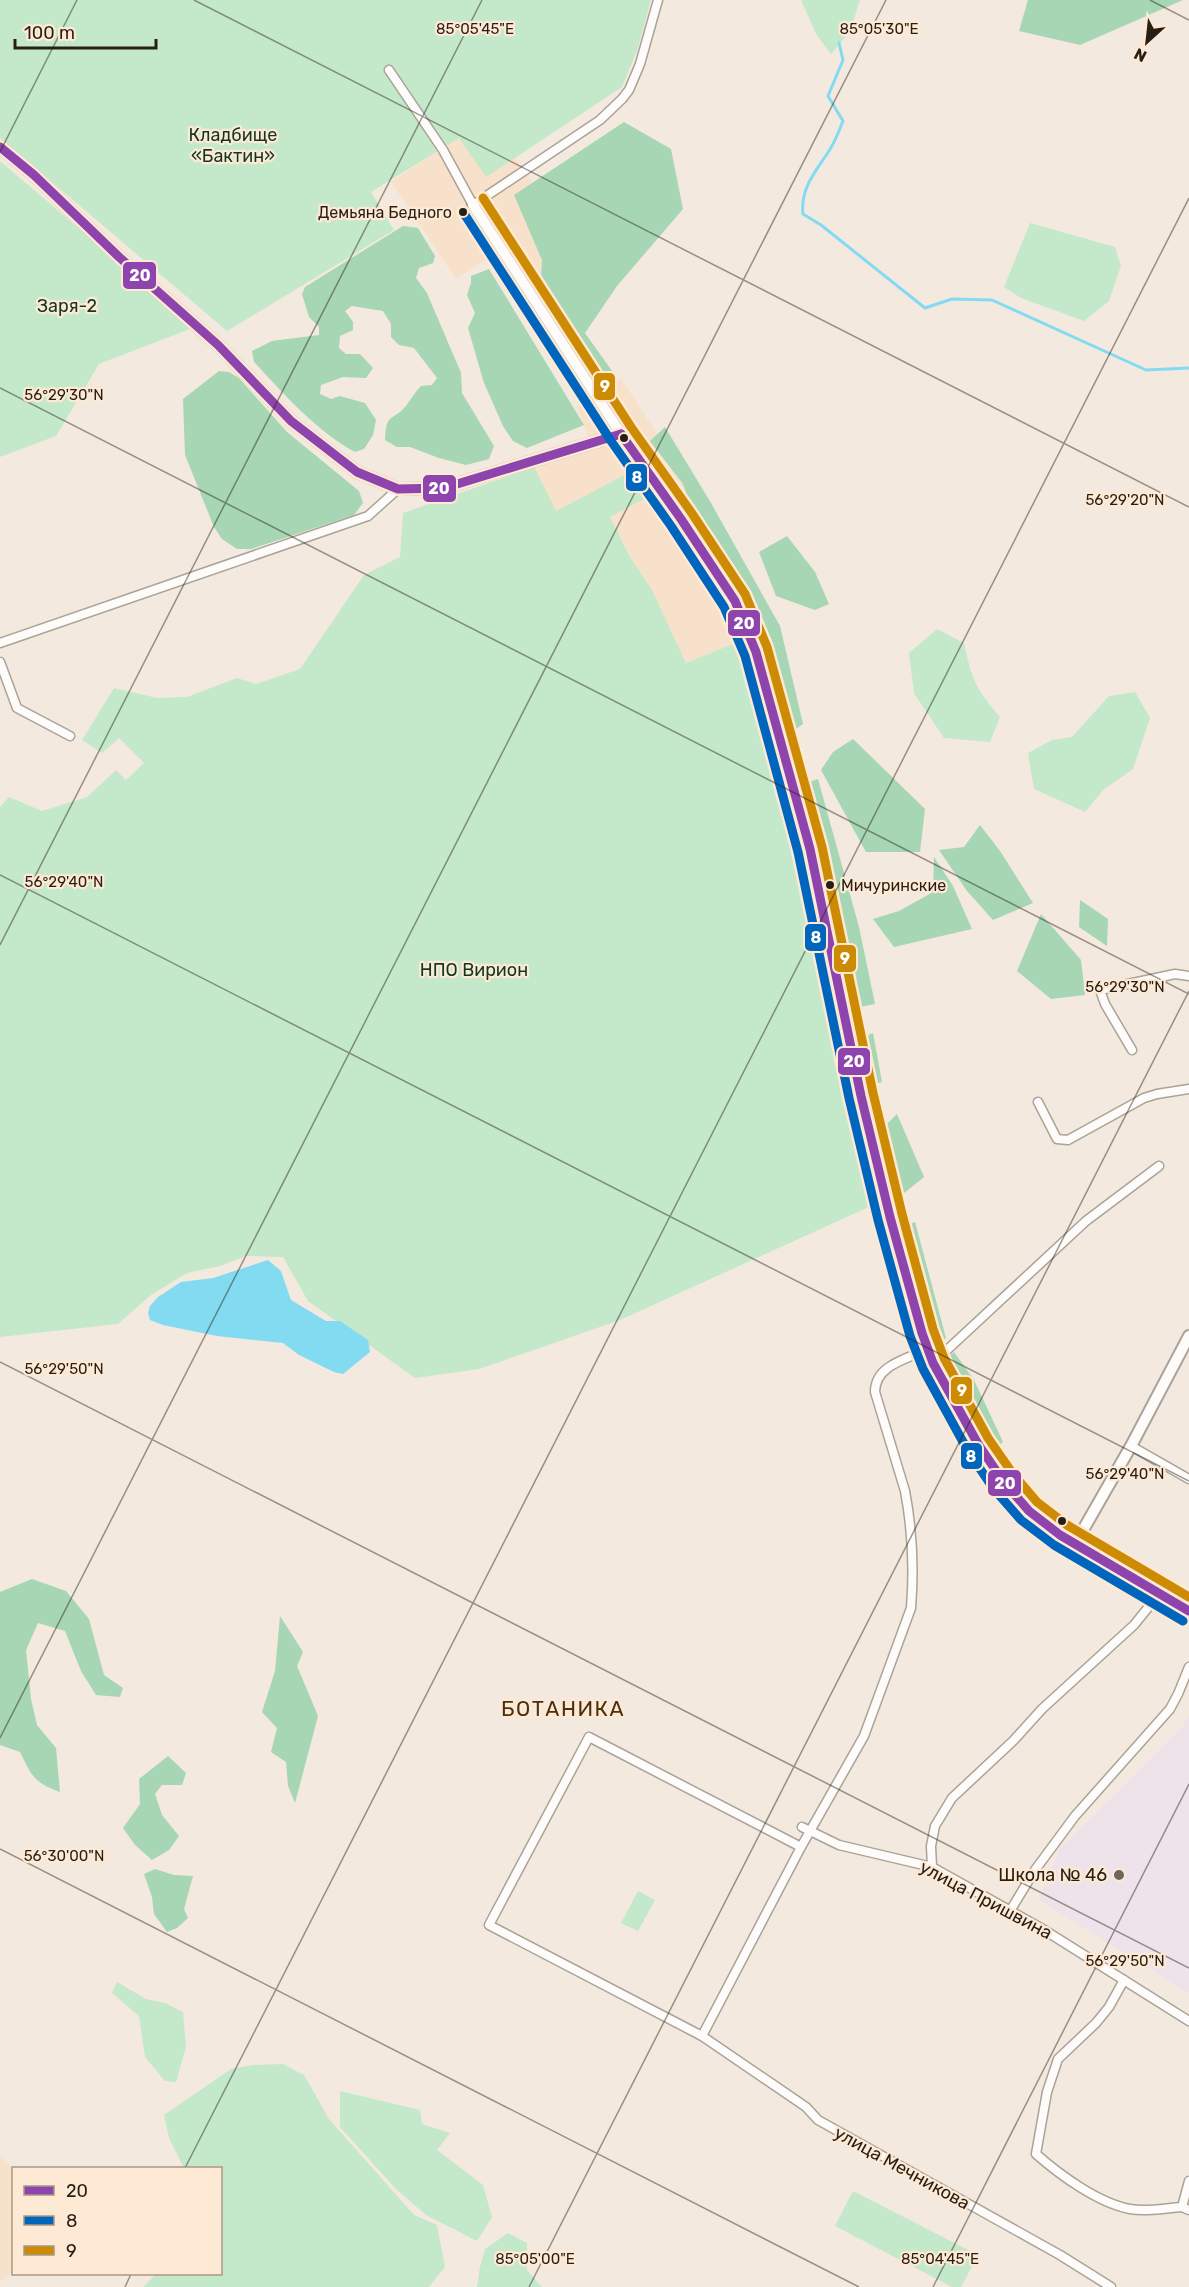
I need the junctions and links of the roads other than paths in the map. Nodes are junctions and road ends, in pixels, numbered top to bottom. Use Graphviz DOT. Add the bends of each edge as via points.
graph roads {
  1 [pos="658,0"];
  2 [pos="389,70"];
  3 [pos="0,147"];
  4 [pos="472,205"];
  5 [pos="621,434"];
  6 [pos="398,489"];
  7 [pos="0,643"];
  8 [pos="0,662"];
  9 [pos="70,736"];
  10 [pos="1189,976"];
  11 [pos="1132,1050"];
  12 [pos="1189,1089"];
  13 [pos="1038,1102"];
  14 [pos="1159,1166"];
  15 [pos="1189,1336"];
  16 [pos="928,1349"];
  17 [pos="933,1363"];
  18 [pos="1131,1446"];
  19 [pos="1189,1479"];
  20 [pos="1075,1544"];
  21 [pos="1156,1592"];
  22 [pos="1189,1611"];
  23 [pos="1189,1667"];
  24 [pos="806,1829"];
  25 [pos="801,1848"];
  26 [pos="932,1867"];
  27 [pos="1010,1911"];
  28 [pos="1124,1980"];
  29 [pos="1189,2021"];
  30 [pos="702,2036"];
  31 [pos="1189,2181"];
  32 [pos="1185,2208"];
  33 [pos="1111,2287"];
  1 -- 4 [label="street" via="640,64 622,99 600,120"];
  2 -- 4 [label="street" via="442,150"];
  3 -- 6 [label="street" via="218,345 291,421 357,472"];
  4 -- 5 [label="street"];
  5 -- 6 [label="street" via="444,488"];
  5 -- 16 [label="street" via="735,601 756,652 810,849 890,1217"];
  6 -- 7 [label="street" via="368,516"];
  8 -- 9 [label="street" via="17,708"];
  10 -- 11 [label="street" via="1174,974 1100,990"];
  12 -- 13 [label="street" via="1144,1098 1068,1140 1057,1139"];
  14 -- 17 [label="street" via="1086,1221"];
  15 -- 18 [label="street"];
  16 -- 17 [label="street"];
  16 -- 24 [label="street" via="885,1368 875,1384 908,1506 911,1608 864,1736"];
  17 -- 20 [label="street" via="1003,1481 1029,1511"];
  18 -- 19 [label="street"];
  18 -- 20 [label="street"];
  20 -- 21 [label="street"];
  21 -- 22 [label="street"];
  21 -- 26 [label="street" via="1134,1625 952,1798 935,1826"];
  23 -- 27 [label="street" via="1170,1709 1075,1816"];
  24 -- 25 [label="street"];
  24 -- 26 [label="street, улица Пришвина" via="838,1845"];
  25 -- 30 [label="street"];
  25 -- 30 [label="street, улица Мечникова" via="589,1737 489,1925"];
  26 -- 27 [label="street, улица Пришвина"];
  27 -- 28 [label="street, улица Пришвина"];
  28 -- 29 [label="street, улица Пришвина"];
  28 -- 32 [label="street" via="1096,2023 1058,2059 1047,2092 1036,2154 1114,2205 1132,2209"];
  30 -- 33 [label="street, улица Мечникова" via="791,2096 818,2120"];
  31 -- 32 [label="street"];
}
